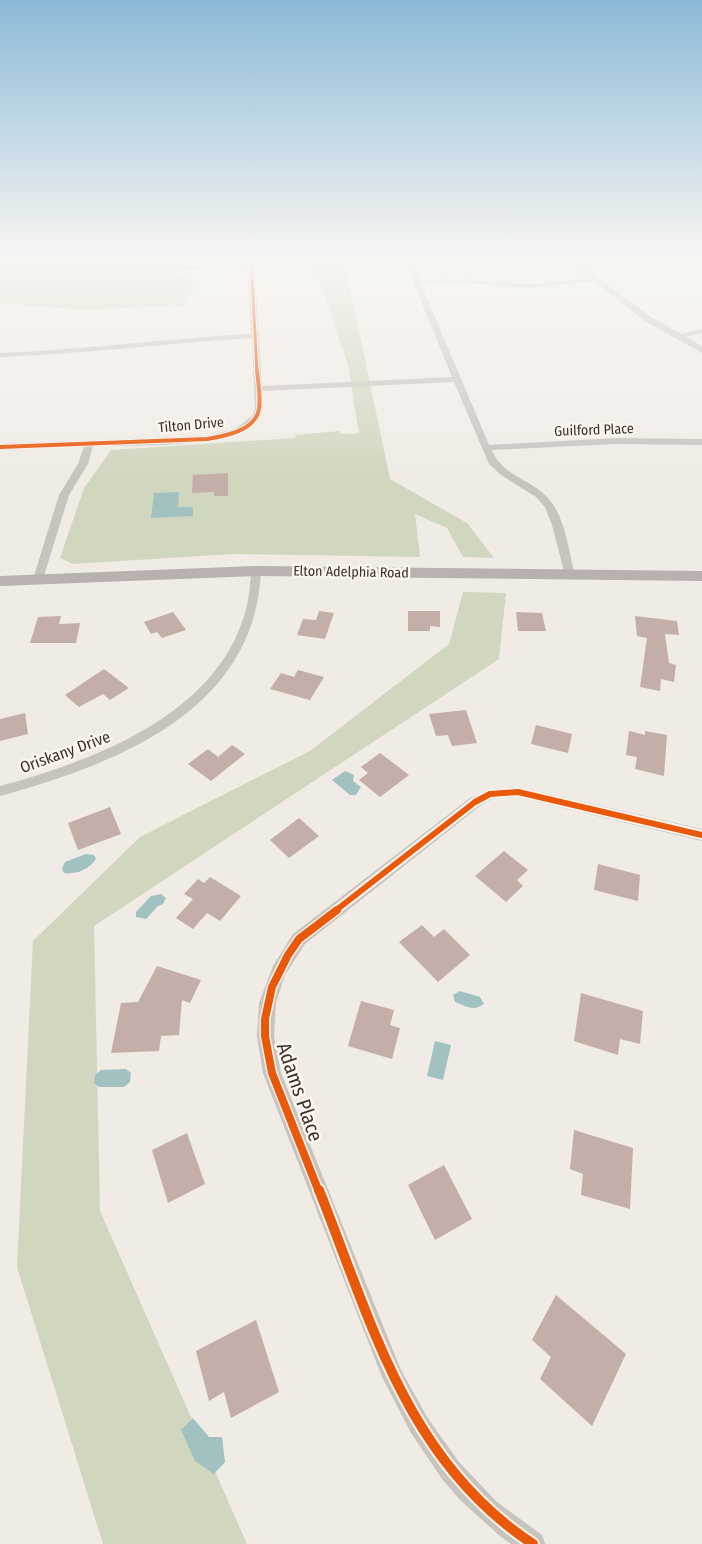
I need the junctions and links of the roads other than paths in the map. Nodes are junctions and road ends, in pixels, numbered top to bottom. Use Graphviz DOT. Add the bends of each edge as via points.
graph roads {
  1 [pos="255,331"];
  2 [pos="437,331"];
  3 [pos="669,331"];
  4 [pos="702,331"];
  5 [pos="255,336"];
  6 [pos="678,336"];
  7 [pos="702,350"];
  8 [pos="0,355"];
  9 [pos="458,379"];
  10 [pos="258,389"];
  11 [pos="702,442"];
  12 [pos="90,443"];
  13 [pos="0,447"];
  14 [pos="486,448"];
  15 [pos="256,571"];
  16 [pos="570,575"];
  17 [pos="702,576"];
  18 [pos="38,579"];
  19 [pos="0,581"];
  20 [pos="0,791"];
  21 [pos="702,835"];
  22 [pos="532,1544"];
  1 -- 5 [label="street, Tilton Drive"];
  2 -- 9 [label="street"];
  3 -- 6 [label="street"];
  4 -- 6 [label="street"];
  5 -- 8 [label="street"];
  5 -- 10 [label="street, Tilton Drive"];
  6 -- 7 [label="street"];
  9 -- 10 [label="street"];
  9 -- 14 [label="street"];
  10 -- 12 [label="street, Tilton Drive" via="257,416 231,434 207,439"];
  11 -- 14 [label="street, Guilford Place" via="616,441"];
  12 -- 13 [label="street, Tilton Drive"];
  12 -- 18 [label="street" via="83,464 64,495"];
  14 -- 16 [label="street" via="503,473 550,506"];
  15 -- 16 [label="main road, Elton Adelphia Road"];
  15 -- 18 [label="main road, Elton Adelphia Road"];
  15 -- 20 [label="street, Oriskany Drive" via="252,612 242,638 212,681 184,708 142,738 100,760"];
  16 -- 17 [label="main road, Elton Adelphia Road"];
  18 -- 19 [label="main road, Elton Adelphia Road"];
  21 -- 22 [label="street, Adams Place" via="518,792 490,794 299,939 283,960 267,998 264,1037 272,1073 398,1387 427,1440 449,1469 496,1518"];
}
